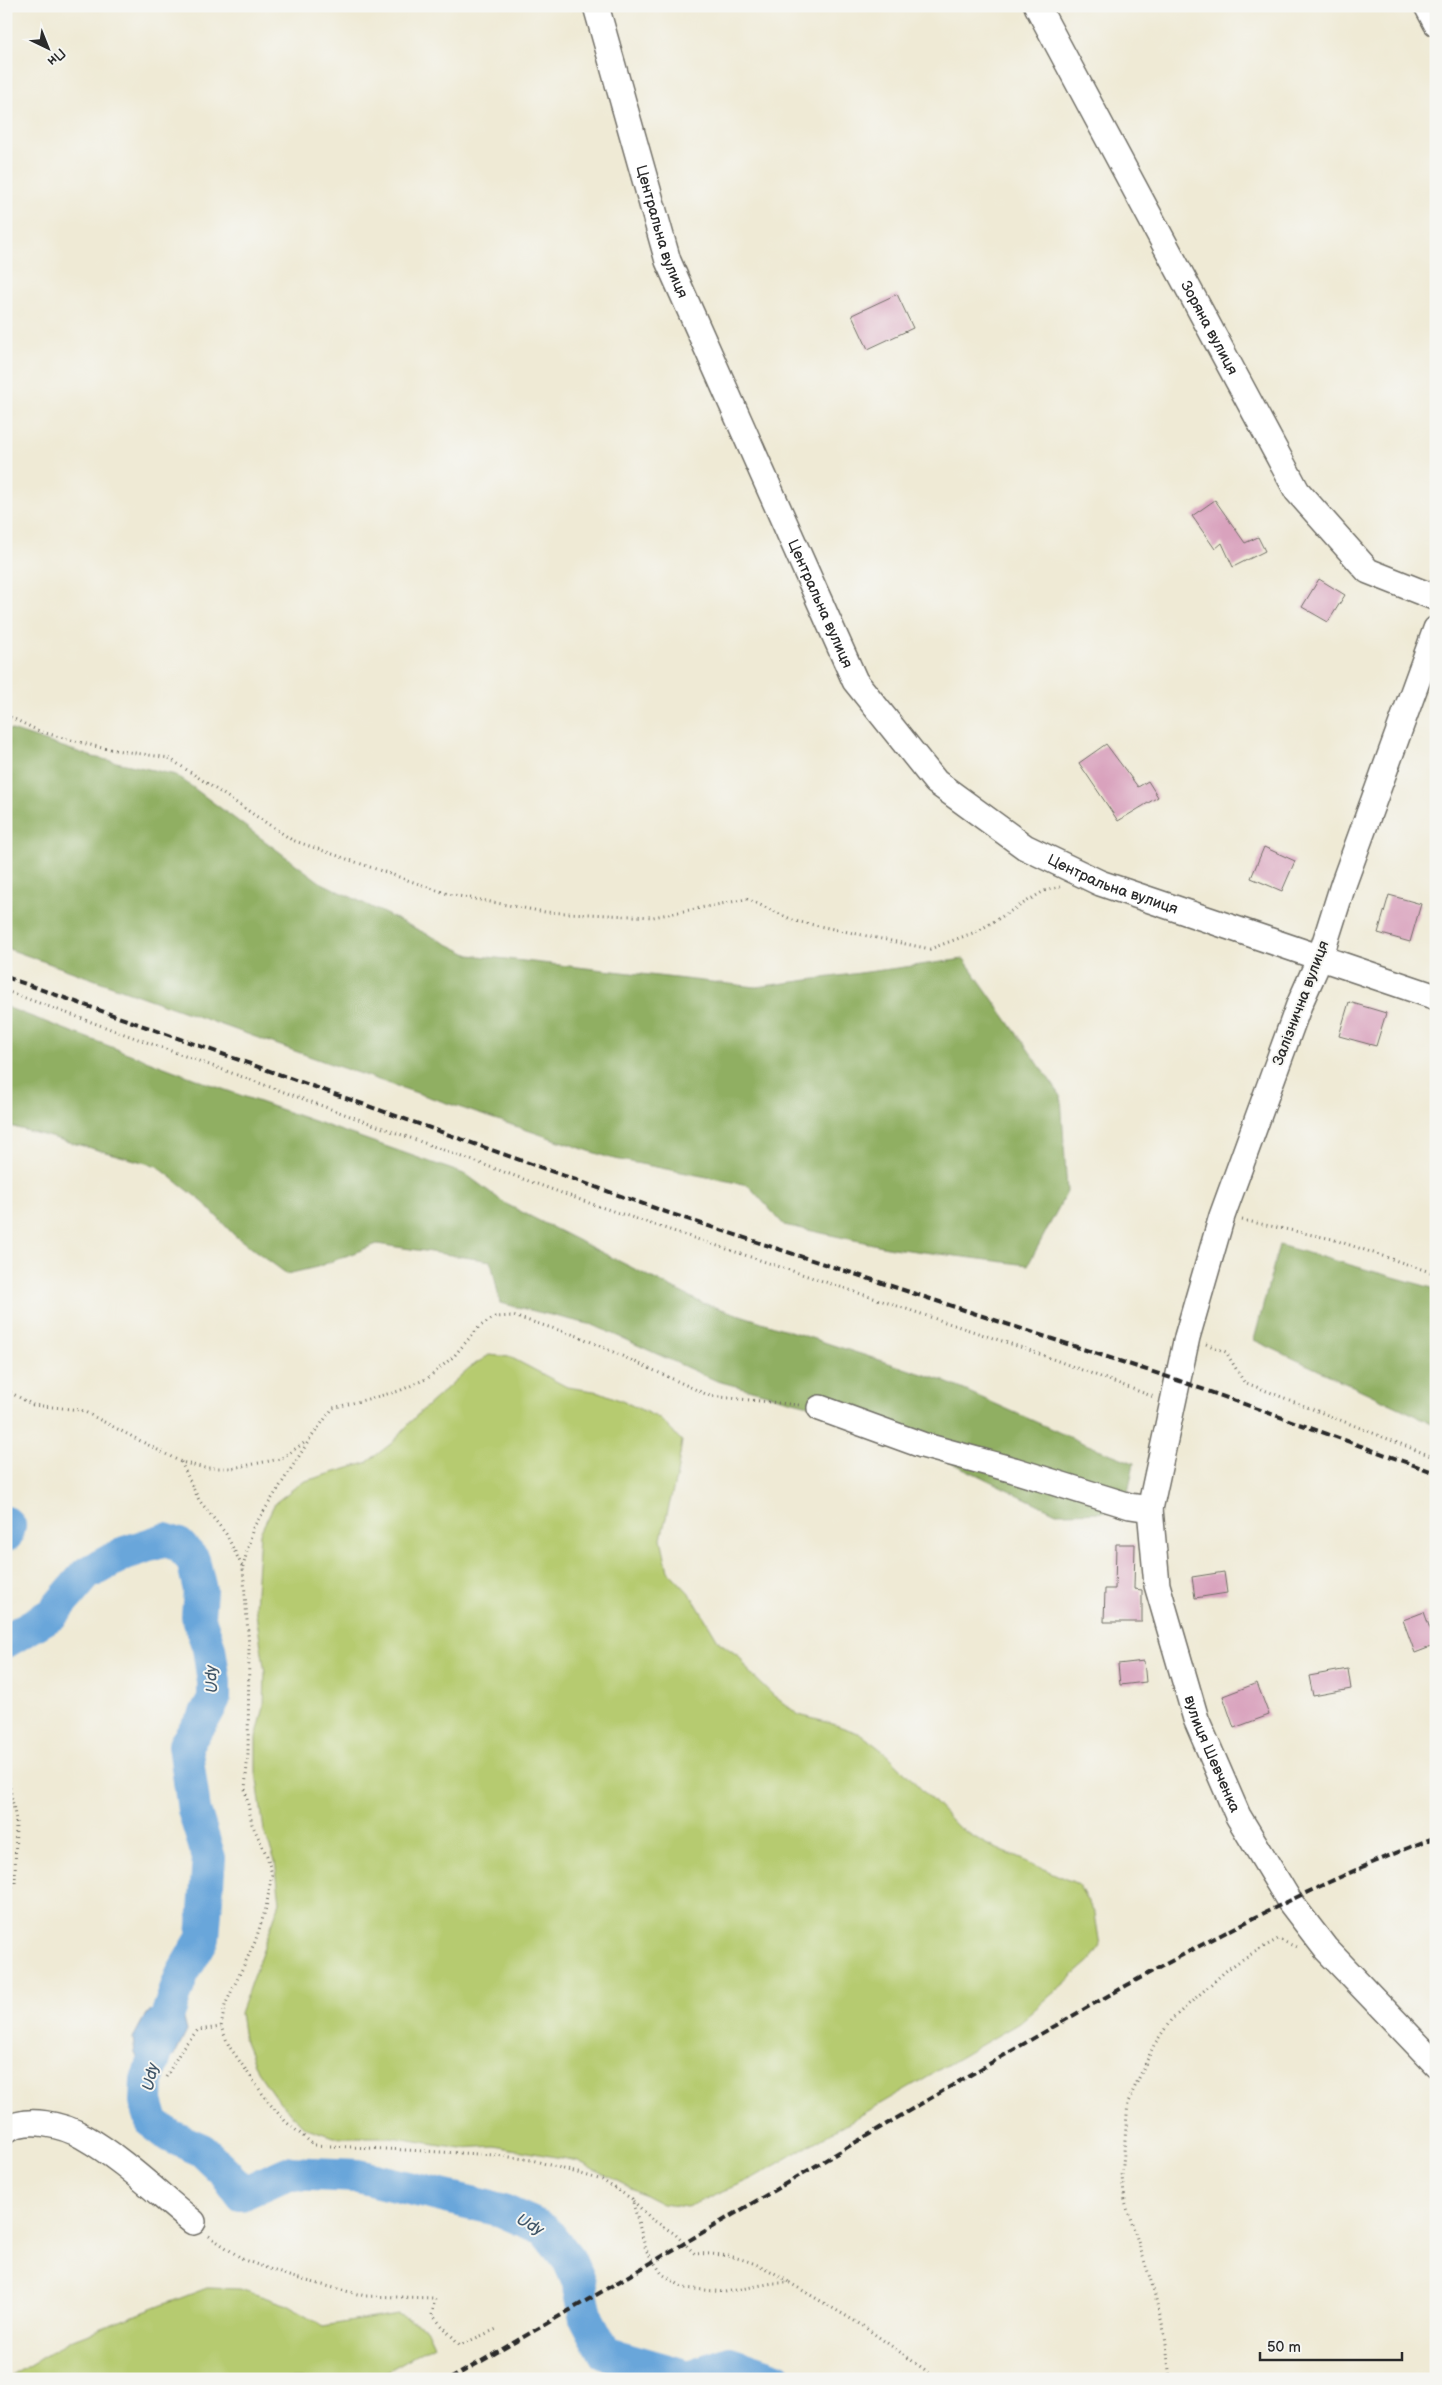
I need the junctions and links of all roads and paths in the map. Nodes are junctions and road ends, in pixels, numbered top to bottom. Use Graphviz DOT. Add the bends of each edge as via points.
graph roads {
  1 [pos="596,6"];
  2 [pos="1037,6"];
  3 [pos="1427,6"];
  4 [pos="1436,23"];
  5 [pos="1436,598"];
  6 [pos="1436,629"];
  7 [pos="6,715"];
  8 [pos="1100,884"];
  9 [pos="1320,958"];
  10 [pos="6,991"];
  11 [pos="1436,997"];
  12 [pos="1222,1216"];
  13 [pos="1436,1274"];
  14 [pos="1187,1337"];
  15 [pos="1177,1380"];
  16 [pos="6,1390"];
  17 [pos="1173,1404"];
  18 [pos="820,1408"];
  19 [pos="310,1439"];
  20 [pos="1436,1458"];
  21 [pos="181,1462"];
  22 [pos="1150,1509"];
  23 [pos="243,1568"];
  24 [pos="6,1768"];
  25 [pos="6,1896"];
  26 [pos="1326,1949"];
  27 [pos="221,2027"];
  28 [pos="1436,2064"];
  29 [pos="166,2077"];
  30 [pos="6,2130"];
  31 [pos="632,2199"];
  32 [pos="194,2222"];
  33 [pos="790,2283"];
  34 [pos="499,2328"];
  35 [pos="938,2379"];
  36 [pos="1170,2379"];
  1 -- 8 [label="street, Центральна вулиця" via="668,261 855,681 936,782 1025,847"];
  2 -- 5 [label="street, Зоряна вулиця" via="1297,491 1368,571"];
  3 -- 4 [label="street"];
  6 -- 9 [label="street, Залізнична вулиця" via="1343,885"];
  7 -- 8 [label="path" via="50,734 102,748 169,758 292,840 448,894 545,912 653,917 747,900 795,921 930,949 978,931 1044,891 1086,881"];
  8 -- 9 [label="street, Центральна вулиця"];
  9 -- 11 [label="street, Центральна вулиця"];
  9 -- 12 [label="street, Залізнична вулиця" via="1299,1005"];
  10 -- 17 [label="path" via="592,1204 1017,1346"];
  12 -- 13 [label="path" via="1332,1239"];
  12 -- 14 [label="street, Залізнична вулиця"];
  14 -- 15 [label="street, Залізнична вулиця"];
  14 -- 20 [label="path" via="1226,1352 1244,1382"];
  15 -- 17 [label="street, вулиця Шевченка"];
  16 -- 21 [label="path" via="33,1405 81,1410"];
  17 -- 22 [label="street, вулиця Шевченка"];
  18 -- 19 [label="path" via="710,1396 578,1336 513,1316 495,1317 479,1327 454,1356 428,1378 399,1391 333,1408"];
  18 -- 22 [label="street" via="922,1445 1130,1506"];
  19 -- 21 [label="path" via="280,1459 233,1468 206,1468"];
  19 -- 23 [label="path" via="253,1528"];
  21 -- 23 [label="path" via="199,1500 226,1534"];
  22 -- 26 [label="street, вулиця Шевченка" via="1157,1585 1196,1718 1238,1816 1290,1902"];
  23 -- 27 [label="path" via="249,1646 245,1789 252,1824 272,1874 255,1942 225,2005"];
  24 -- 25 [label="path" via="16,1820 15,1885"];
  26 -- 28 [label="street, вулиця Шевченка"];
  26 -- 36 [label="path" via="1302,1950 1278,1939 1228,1969 1171,2020 1154,2045 1128,2102 1122,2177 1126,2202 1165,2335"];
  27 -- 29 [label="path" via="198,2030 183,2047"];
  27 -- 31 [label="path" via="229,2046 269,2103 314,2145 496,2155 532,2160 602,2180"];
  30 -- 32 [label="street" via="36,2123 83,2136"];
  31 -- 33 [label="path" via="695,2254 734,2256"];
  31 -- 33 [label="path" via="646,2250 662,2274 684,2288 725,2292"];
  32 -- 34 [label="path" via="244,2260 292,2277 365,2296 435,2298 432,2315 460,2345"];
  33 -- 35 [label="path" via="863,2326"];
}
